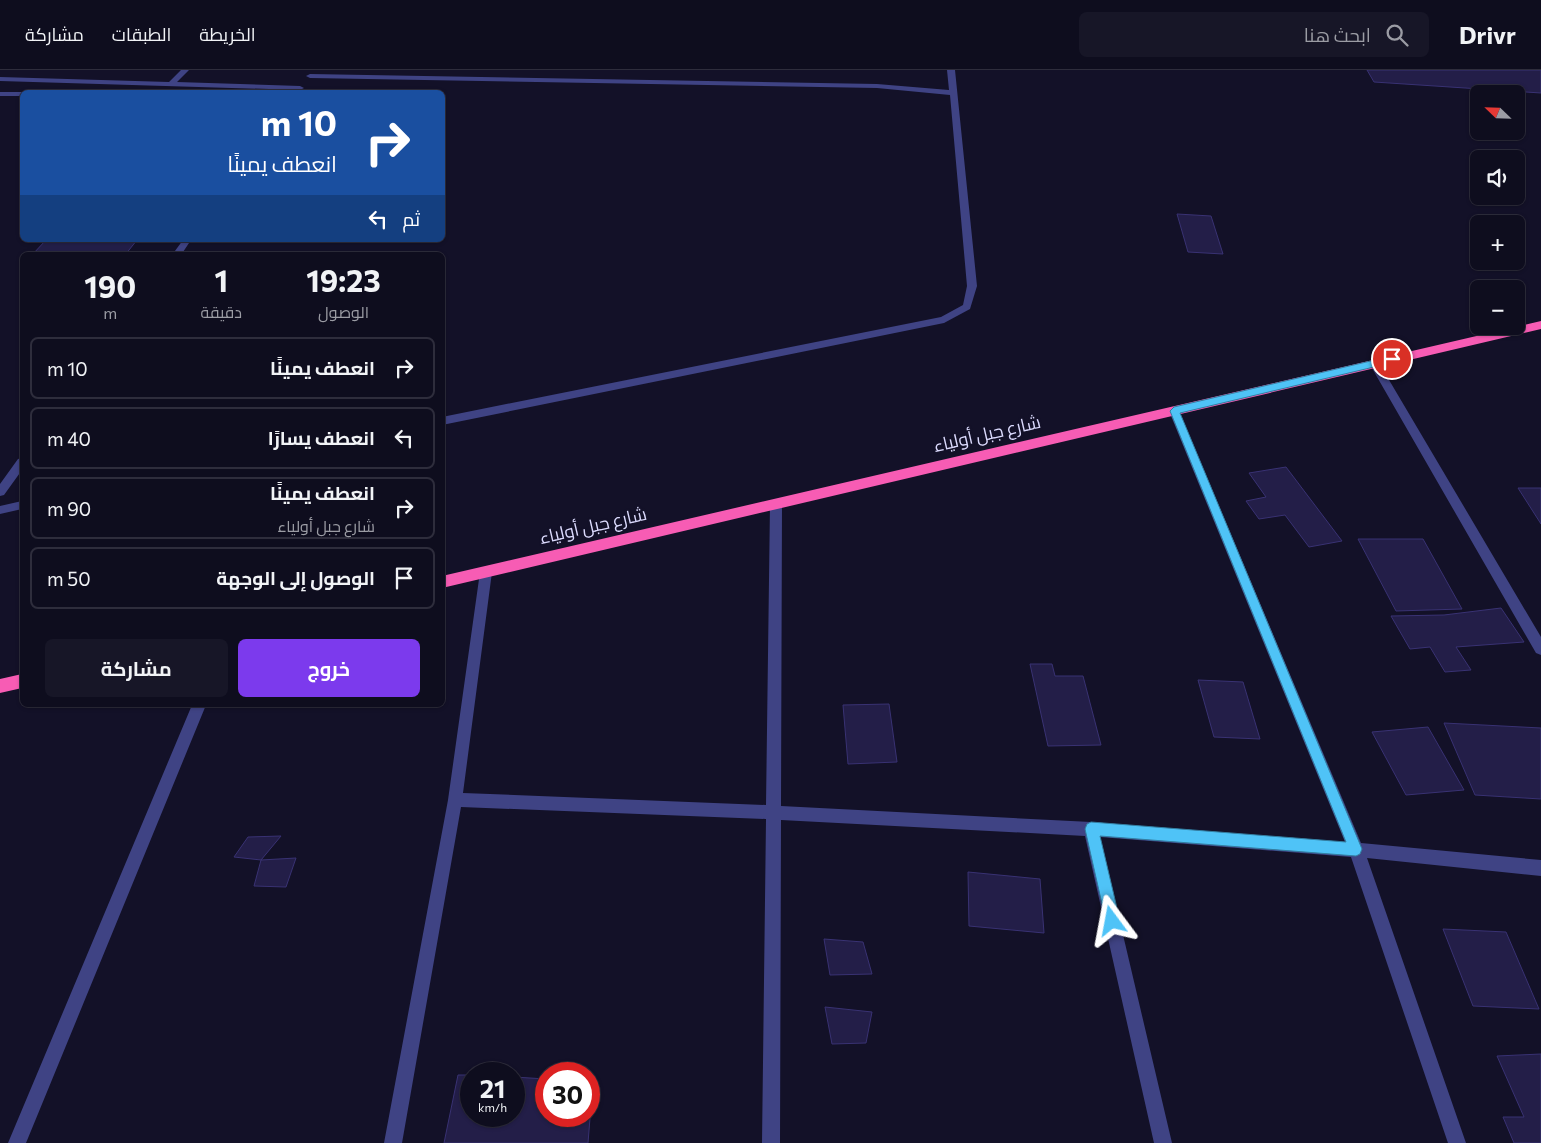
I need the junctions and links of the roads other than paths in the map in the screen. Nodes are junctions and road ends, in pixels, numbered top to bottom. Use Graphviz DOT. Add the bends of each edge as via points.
graph roads {
  1 [pos="7,70"];
  2 [pos="185,70"];
  3 [pos="951,70"];
  4 [pos="312,73"];
  5 [pos="0,77"];
  6 [pos="171,84"];
  7 [pos="298,90"];
  8 [pos="953,93"];
  9 [pos="0,94"];
  10 [pos="20,94"];
  11 [pos="1541,324"];
  12 [pos="1374,364"];
  13 [pos="1174,411"];
  14 [pos="445,420"];
  15 [pos="20,465"];
  16 [pos="0,492"];
  17 [pos="776,504"];
  18 [pos="20,505"];
  19 [pos="0,510"];
  20 [pos="486,572"];
  21 [pos="445,581"];
  22 [pos="1541,649"];
  23 [pos="20,681"];
  24 [pos="0,686"];
  25 [pos="198,707"];
  26 [pos="455,800"];
  27 [pos="772,812"];
  28 [pos="1091,829"];
  29 [pos="1356,849"];
  30 [pos="1541,868"];
  31 [pos="17,1143"];
  32 [pos="392,1143"];
  33 [pos="771,1143"];
  34 [pos="1163,1143"];
  35 [pos="1457,1143"];
  1 -- 5 [label="street"];
  2 -- 6 [label="street"];
  3 -- 8 [label="street"];
  4 -- 7 [label="street"];
  4 -- 8 [label="street" via="877,86"];
  5 -- 6 [label="street"];
  6 -- 7 [label="street"];
  8 -- 14 [label="street" via="972,286 967,307 944,320"];
  9 -- 10 [label="street"];
  11 -- 12 [label="highway, شارع جبل أولياء"];
  12 -- 13 [label="highway, شارع جبل أولياء"];
  12 -- 22 [label="street"];
  13 -- 17 [label="highway, شارع جبل أولياء"];
  13 -- 29 [label="street"];
  15 -- 16 [label="street"];
  17 -- 20 [label="highway, شارع جبل أولياء"];
  17 -- 27 [label="street"];
  18 -- 19 [label="street"];
  20 -- 21 [label="highway, شارع جبل أولياء"];
  20 -- 26 [label="street"];
  23 -- 24 [label="highway"];
  25 -- 31 [label="street"];
  26 -- 27 [label="street"];
  26 -- 32 [label="street"];
  27 -- 28 [label="street"];
  27 -- 33 [label="street"];
  28 -- 29 [label="street"];
  28 -- 34 [label="street"];
  29 -- 30 [label="street"];
  29 -- 35 [label="street"];
}
